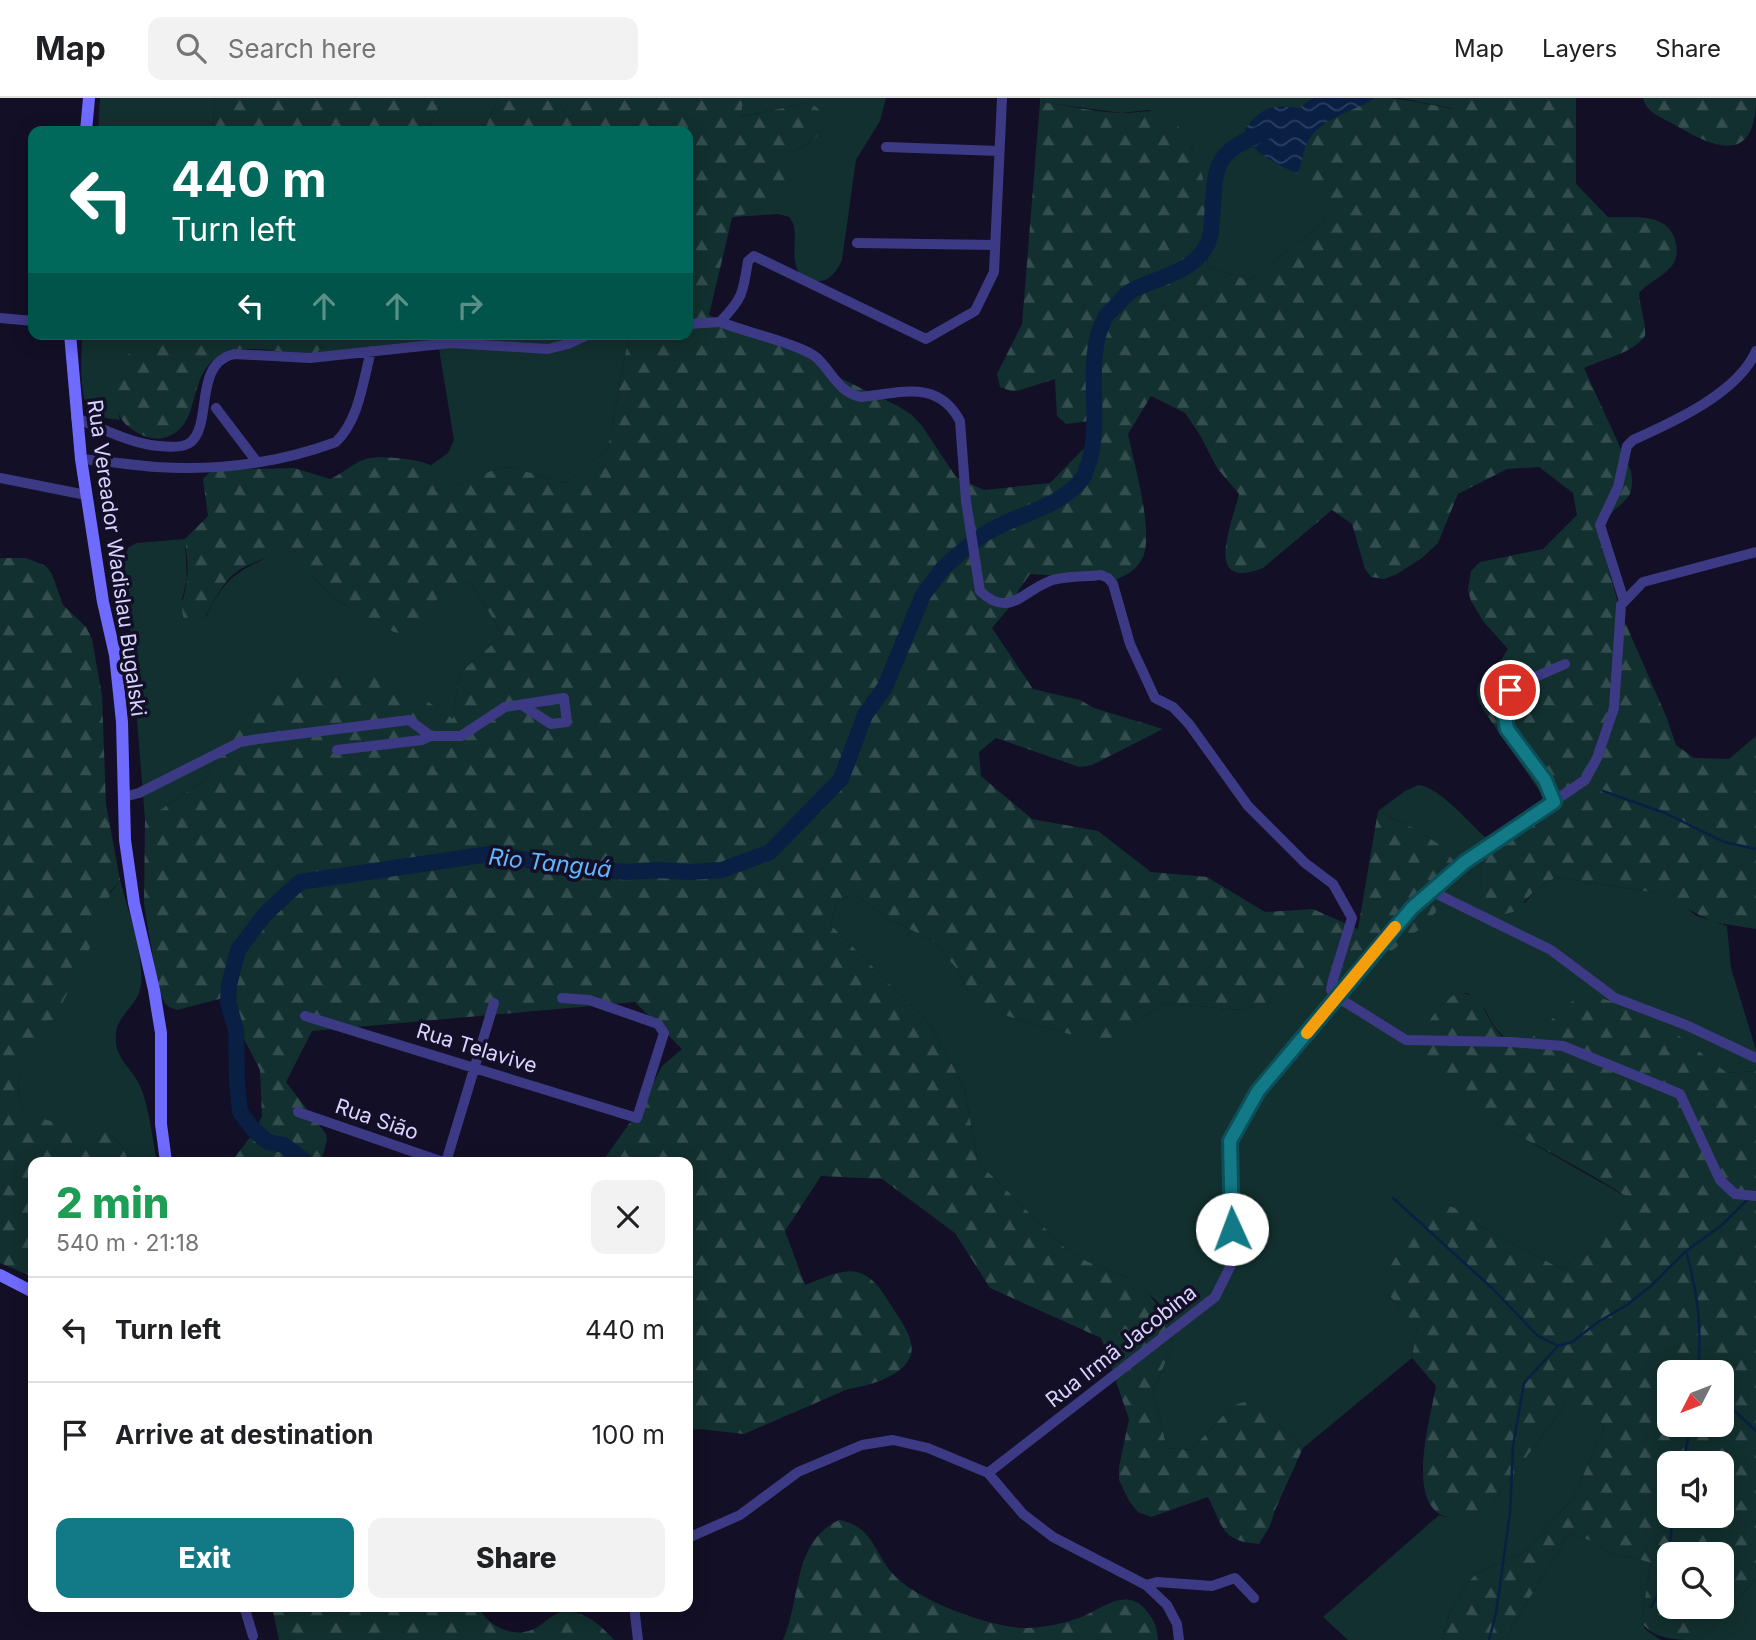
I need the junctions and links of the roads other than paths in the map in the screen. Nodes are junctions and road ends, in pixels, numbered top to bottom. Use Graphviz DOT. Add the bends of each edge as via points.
graph roads {
  1 [pos="89,98"];
  2 [pos="1002,98"];
  3 [pos="86,126"];
  4 [pos="886,148"];
  5 [pos="999,151"];
  6 [pos="857,243"];
  7 [pos="995,245"];
  8 [pos="0,317"];
  9 [pos="28,320"];
  10 [pos="720,322"];
  11 [pos="693,324"];
  12 [pos="70,340"];
  13 [pos="577,340"];
  14 [pos="371,351"];
  15 [pos="1756,351"];
  16 [pos="216,408"];
  17 [pos="76,418"];
  18 [pos="81,459"];
  19 [pos="257,462"];
  20 [pos="0,478"];
  21 [pos="86,495"];
  22 [pos="1756,552"];
  23 [pos="1625,601"];
  24 [pos="1565,664"];
  25 [pos="522,705"];
  26 [pos="431,736"];
  27 [pos="337,750"];
  28 [pos="124,797"];
  29 [pos="1554,802"];
  30 [pos="1431,891"];
  31 [pos="1337,997"];
  32 [pos="562,998"];
  33 [pos="494,1003"];
  34 [pos="305,1016"];
  35 [pos="1756,1058"];
  36 [pos="475,1067"];
  37 [pos="298,1112"];
  38 [pos="165,1157"];
  39 [pos="429,1157"];
  40 [pos="446,1157"];
  41 [pos="1756,1196"];
  42 [pos="0,1275"];
  43 [pos="28,1289"];
  44 [pos="988,1473"];
  45 [pos="693,1536"];
  46 [pos="1146,1585"];
  47 [pos="1254,1598"];
  48 [pos="246,1612"];
  49 [pos="635,1612"];
  50 [pos="253,1636"];
  51 [pos="639,1640"];
  52 [pos="1179,1640"];
  1 -- 3 [label="main road"];
  2 -- 5 [label="street"];
  4 -- 5 [label="street"];
  5 -- 7 [label="street"];
  6 -- 7 [label="street"];
  7 -- 10 [label="street" via="994,272 975,311 926,339 754,256 748,261 739,303"];
  8 -- 9 [label="street"];
  10 -- 11 [label="street"];
  10 -- 31 [label="street" via="809,352 851,394 928,391 955,410 980,591 1002,604 1050,581 1108,578 1130,644 1155,698 1173,707 1189,724 1248,806 1305,863 1334,884 1352,918 1331,990"];
  12 -- 17 [label="main road, Rua Vereador Wadislau Bugalski"];
  13 -- 14 [label="street" via="548,349 451,343"];
  14 -- 17 [label="street" via="310,358 222,357 205,390 196,434 184,446 144,443"];
  14 -- 19 [label="street" via="355,412 336,442"];
  15 -- 23 [label="street" via="1745,371 1711,399 1627,446 1618,487 1600,525"];
  16 -- 19 [label="street"];
  17 -- 18 [label="main road, Rua Vereador Wadislau Bugalski"];
  18 -- 19 [label="street" via="211,468"];
  18 -- 21 [label="main road, Rua Vereador Wadislau Bugalski"];
  20 -- 21 [label="street"];
  21 -- 28 [label="main road, Rua Vereador Wadislau Bugalski" via="115,655"];
  22 -- 23 [label="street" via="1643,582"];
  23 -- 29 [label="street, Rua Irmã Jacobina" via="1621,605 1614,708 1597,758 1585,780"];
  24 -- 29 [label="street" via="1514,686 1504,708 1507,729 1545,780"];
  25 -- 26 [label="street" via="505,707 461,736"];
  26 -- 27 [label="street"];
  26 -- 28 [label="street" via="409,720 249,741"];
  28 -- 38 [label="main road, Rua Vereador Wadislau Bugalski" via="134,903 161,1032"];
  29 -- 30 [label="street, Rua Irmã Jacobina" via="1465,862"];
  30 -- 31 [label="street, Rua Irmã Jacobina"];
  30 -- 35 [label="street" via="1551,950 1615,998"];
  31 -- 41 [label="street" via="1406,1040 1563,1046 1680,1094 1720,1180 1735,1194"];
  31 -- 44 [label="street, Rua Irmã Jacobina" via="1258,1091 1230,1141 1231,1265 1214,1297"];
  32 -- 36 [label="street, Rua Telavive" via="589,1000 658,1024 664,1032 637,1118"];
  33 -- 36 [label="street"];
  34 -- 36 [label="street, Rua Telavive"];
  36 -- 40 [label="street"];
  37 -- 39 [label="street, Rua Sião"];
  42 -- 43 [label="main road"];
  44 -- 45 [label="street" via="928,1448 893,1440 862,1445 798,1472 740,1515"];
  44 -- 46 [label="street" via="1023,1514 1053,1538"];
  46 -- 47 [label="street" via="1212,1586 1235,1578"];
  46 -- 52 [label="street" via="1167,1605"];
  48 -- 50 [label="street"];
  49 -- 51 [label="street"];
}
